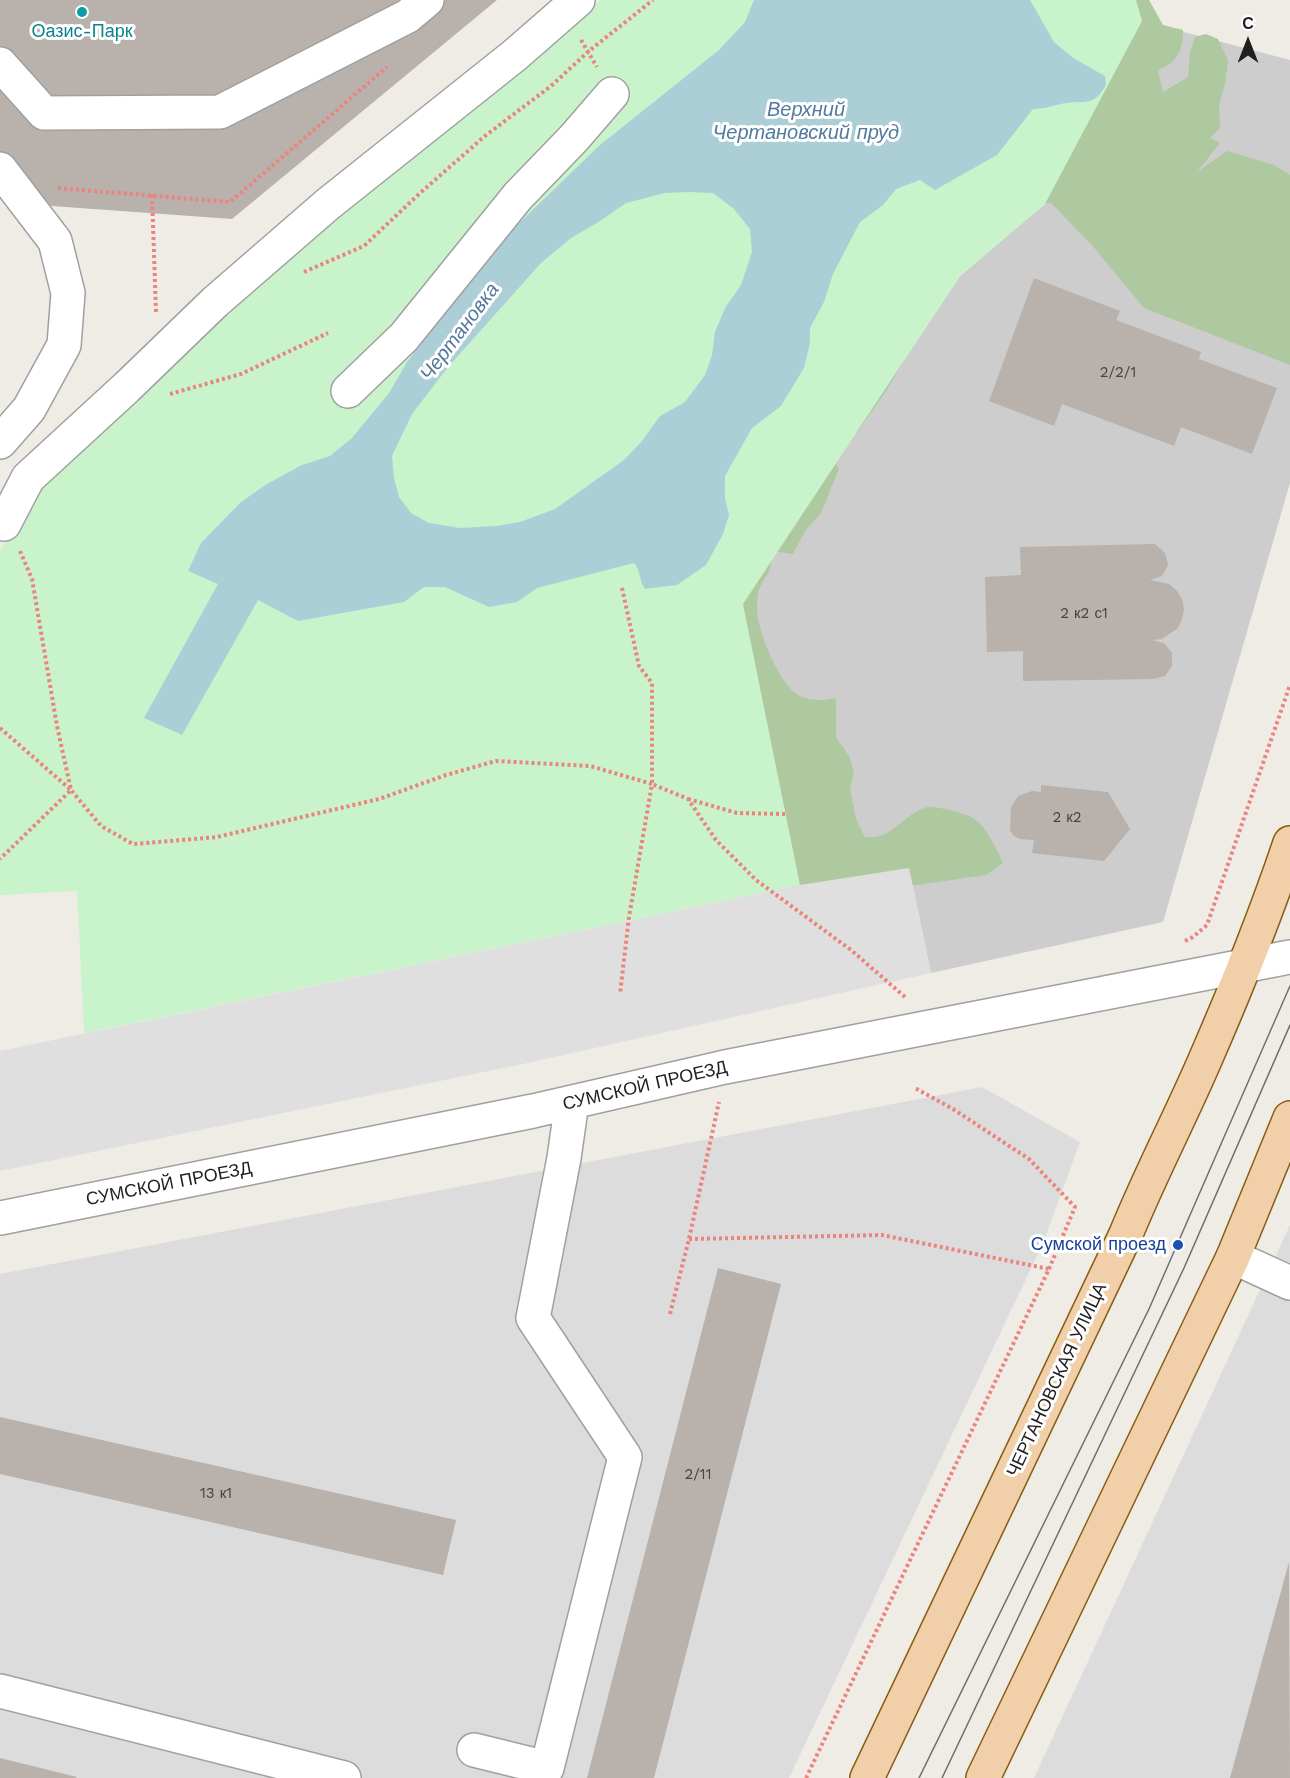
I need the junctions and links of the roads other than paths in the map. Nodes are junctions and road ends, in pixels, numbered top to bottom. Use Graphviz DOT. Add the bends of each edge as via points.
graph roads {
  1 [pos="427,0"];
  2 [pos="578,0"];
  3 [pos="0,64"];
  4 [pos="612,94"];
  5 [pos="6,177"];
  6 [pos="348,391"];
  7 [pos="0,442"];
  8 [pos="1,522"];
  9 [pos="1290,843"];
  10 [pos="1290,957"];
  11 [pos="1245,966"];
  12 [pos="572,1102"];
  13 [pos="1290,1118"];
  14 [pos="0,1218"];
  15 [pos="1233,1257"];
  16 [pos="1290,1283"];
  17 [pos="0,1691"];
  18 [pos="474,1750"];
  19 [pos="344,1778"];
  20 [pos="867,1778"];
  21 [pos="983,1778"];
  1 -- 3 [label="street" via="408,16 220,112 44,112"];
  2 -- 8 [label="street" via="328,204 215,302 28,478"];
  4 -- 6 [label="street" via="518,196 404,337"];
  5 -- 7 [label="street" via="55,240 68,293 63,345 29,409"];
  9 -- 11 [label="main road, ЧЕРТАНОВСКАЯ УЛИЦА"];
  10 -- 11 [label="street, СУМСКОЙ ПРОЕЗД"];
  11 -- 12 [label="street, СУМСКОЙ ПРОЕЗД" via="725,1067"];
  11 -- 20 [label="main road, ЧЕРТАНОВСКАЯ УЛИЦА" via="1126,1234"];
  12 -- 14 [label="street, СУМСКОЙ ПРОЕЗД"];
  12 -- 18 [label="street" via="533,1318 625,1457 547,1768"];
  13 -- 15 [label="main road"];
  15 -- 16 [label="street"];
  15 -- 21 [label="main road"];
  17 -- 19 [label="street"];
}
